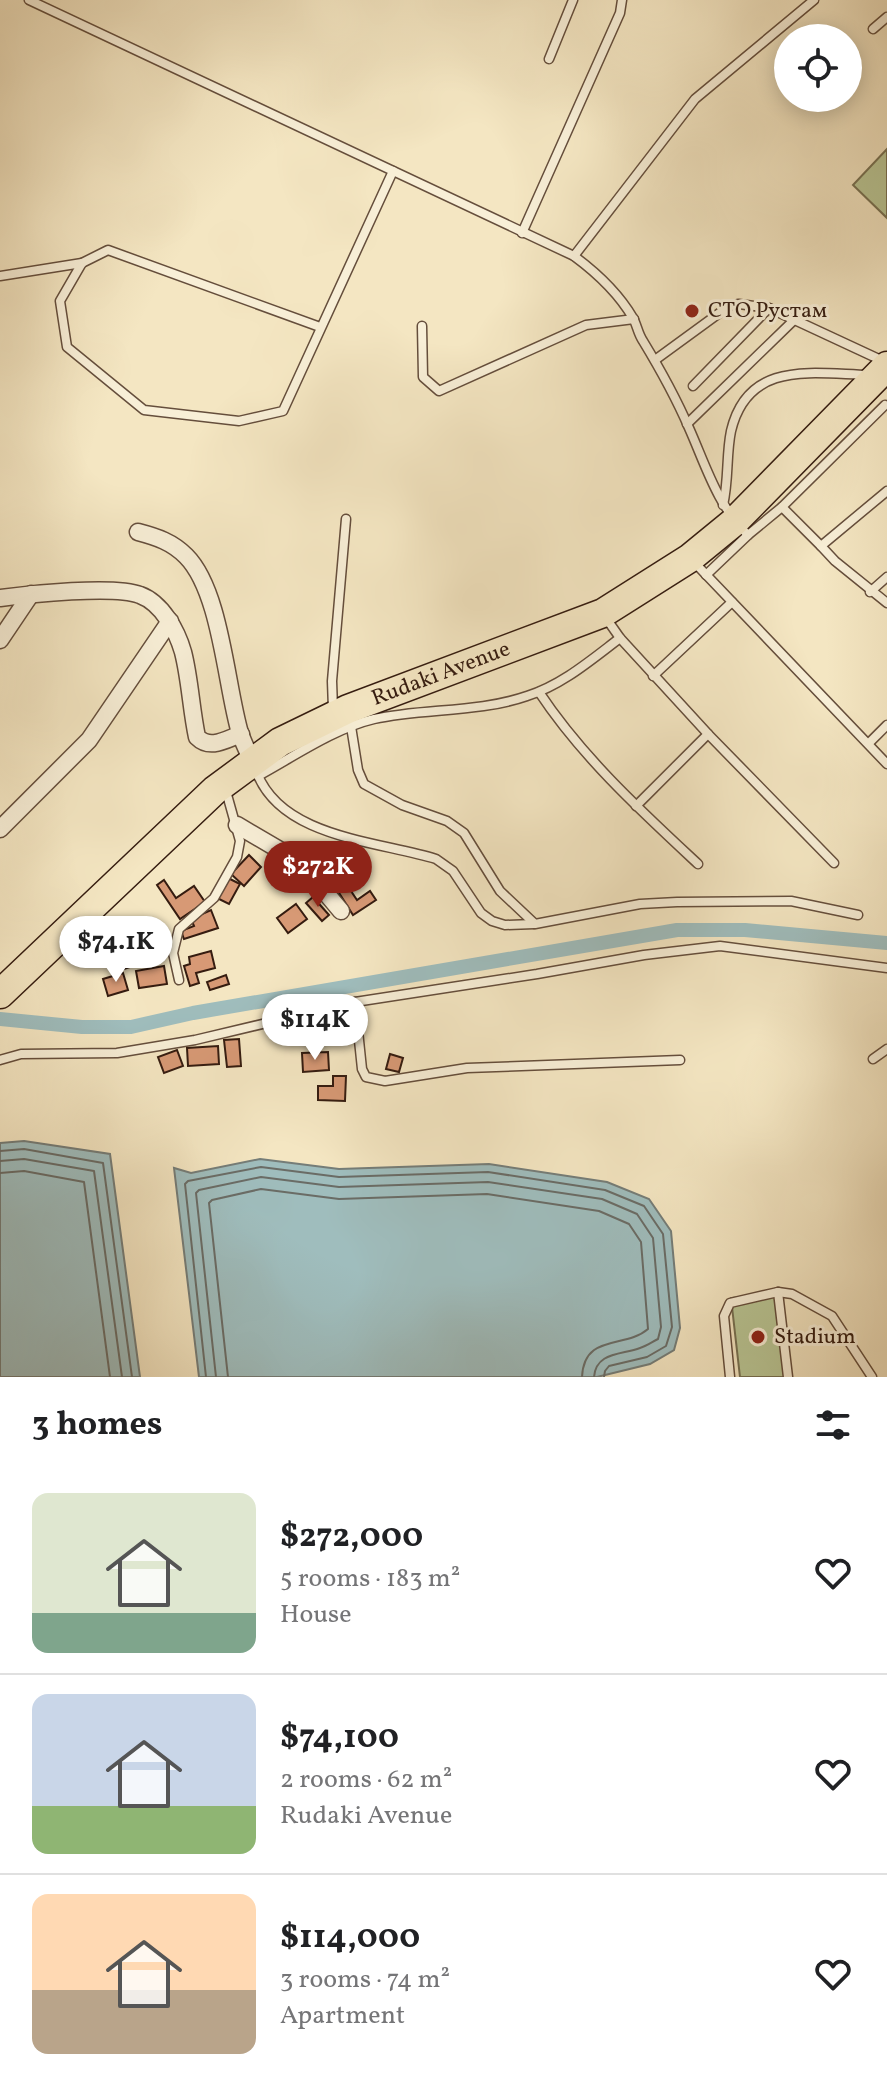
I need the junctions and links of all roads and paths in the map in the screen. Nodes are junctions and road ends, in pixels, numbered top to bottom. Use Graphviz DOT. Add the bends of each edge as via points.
graph roads {
  1 [pos="29,0"];
  2 [pos="573,0"];
  3 [pos="622,0"];
  4 [pos="814,0"];
  5 [pos="887,17"];
  6 [pos="873,29"];
  7 [pos="549,59"];
  8 [pos="393,171"];
  9 [pos="522,233"];
  10 [pos="574,256"];
  11 [pos="82,263"];
  12 [pos="0,276"];
  13 [pos="769,308"];
  14 [pos="634,319"];
  15 [pos="793,321"];
  16 [pos="422,326"];
  17 [pos="320,327"];
  18 [pos="655,360"];
  19 [pos="882,384"];
  20 [pos="693,386"];
  21 [pos="687,424"];
  22 [pos="887,491"];
  23 [pos="782,507"];
  24 [pos="346,519"];
  25 [pos="735,520"];
  26 [pos="138,532"];
  27 [pos="821,546"];
  28 [pos="698,567"];
  29 [pos="887,577"];
  30 [pos="870,592"];
  31 [pos="31,594"];
  32 [pos="0,598"];
  33 [pos="732,602"];
  34 [pos="887,603"];
  35 [pos="603,613"];
  36 [pos="170,621"];
  37 [pos="620,638"];
  38 [pos="0,640"];
  39 [pos="653,676"];
  40 [pos="539,692"];
  41 [pos="344,717"];
  42 [pos="887,725"];
  43 [pos="241,734"];
  44 [pos="708,734"];
  45 [pos="869,743"];
  46 [pos="887,764"];
  47 [pos="255,768"];
  48 [pos="224,782"];
  49 [pos="636,806"];
  50 [pos="237,825"];
  51 [pos="0,829"];
  52 [pos="834,863"];
  53 [pos="698,864"];
  54 [pos="341,911"];
  55 [pos="858,915"];
  56 [pos="535,924"];
  57 [pos="887,968"];
  58 [pos="179,980"];
  59 [pos="0,994"];
  60 [pos="355,1002"];
  61 [pos="887,1049"];
  62 [pos="873,1059"];
  63 [pos="0,1060"];
  64 [pos="680,1060"];
  65 [pos="778,1292"];
  66 [pos="730,1377"];
  67 [pos="788,1377"];
  68 [pos="872,1377"];
  1 -- 8 [label="lane"];
  2 -- 7 [label="lane"];
  3 -- 9 [label="lane"];
  4 -- 10 [label="lane" via="695,99"];
  5 -- 6 [label="lane"];
  8 -- 9 [label="lane"];
  8 -- 17 [label="lane"];
  9 -- 10 [label="lane"];
  10 -- 14 [label="lane" via="611,288"];
  11 -- 12 [label="lane"];
  11 -- 17 [label="lane" via="108,250"];
  11 -- 17 [label="lane" via="60,301 67,347 144,410 239,421 283,411"];
  13 -- 15 [label="lane"];
  13 -- 18 [label="lane" via="729,306"];
  13 -- 20 [label="lane"];
  14 -- 16 [label="lane" via="586,325 439,391 423,377"];
  14 -- 18 [label="lane"];
  15 -- 19 [label="lane"];
  15 -- 21 [label="lane"];
  18 -- 21 [label="lane"];
  19 -- 23 [label="lane"];
  19 -- 25 [label="highway, Rudaki Avenue"];
  19 -- 25 [label="lane" via="785,374 746,397 732,428 728,485"];
  21 -- 25 [label="lane"];
  22 -- 27 [label="lane"];
  23 -- 25 [label="lane"];
  23 -- 27 [label="lane"];
  24 -- 41 [label="lane" via="332,681"];
  25 -- 28 [label="highway, Rudaki Avenue"];
  26 -- 43 [label="street" via="164,539 197,569 218,629"];
  27 -- 30 [label="lane"];
  28 -- 33 [label="lane"];
  28 -- 35 [label="highway, Rudaki Avenue"];
  29 -- 30 [label="lane"];
  30 -- 34 [label="lane"];
  31 -- 32 [label="street"];
  31 -- 36 [label="street" via="121,591 141,595"];
  31 -- 38 [label="street"];
  33 -- 39 [label="lane"];
  33 -- 45 [label="lane"];
  35 -- 37 [label="lane"];
  35 -- 41 [label="highway, Rudaki Avenue"];
  36 -- 43 [label="street" via="183,653 197,737 212,745"];
  36 -- 51 [label="street" via="89,740"];
  37 -- 39 [label="lane"];
  37 -- 40 [label="lane"];
  39 -- 44 [label="lane"];
  40 -- 41 [label="lane" via="374,719"];
  40 -- 49 [label="lane"];
  41 -- 47 [label="highway, Rudaki Avenue" via="280,742"];
  41 -- 56 [label="lane" via="364,784 464,833 500,891"];
  42 -- 45 [label="lane"];
  43 -- 47 [label="street"];
  44 -- 49 [label="lane"];
  44 -- 52 [label="lane"];
  45 -- 46 [label="lane"];
  47 -- 48 [label="highway, Rudaki Avenue"];
  47 -- 56 [label="lane" via="271,799 305,824 436,859 453,871 492,921"];
  48 -- 50 [label="lane"];
  48 -- 59 [label="highway, Rudaki Avenue"];
  49 -- 53 [label="lane"];
  50 -- 54 [label="street" via="300,862"];
  50 -- 58 [label="lane" via="237,857 214,898 187,920 175,939"];
  55 -- 56 [label="lane" via="791,901 677,902"];
  57 -- 60 [label="lane" via="720,946"];
  60 -- 63 [label="lane" via="117,1053 21,1054"];
  60 -- 64 [label="lane" via="362,1069 373,1080 467,1068"];
  61 -- 62 [label="lane"];
  65 -- 66 [label="lane" via="730,1303 724,1316"];
  65 -- 67 [label="lane"];
  65 -- 68 [label="lane" via="832,1316"];
}
